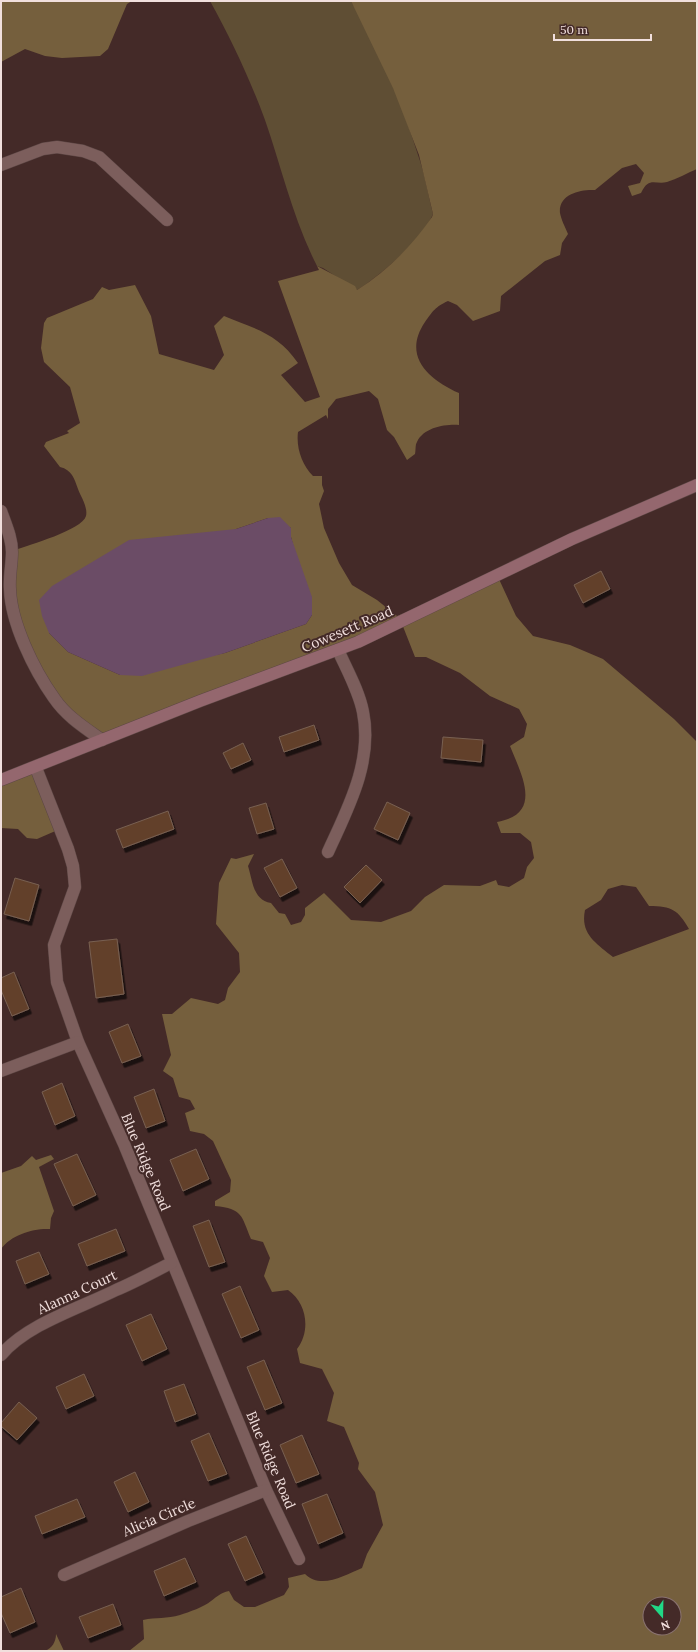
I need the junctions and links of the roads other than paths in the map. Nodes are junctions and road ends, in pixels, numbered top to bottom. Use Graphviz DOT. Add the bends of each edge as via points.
graph roads {
  1 [pos="1,165"];
  2 [pos="167,220"];
  3 [pos="697,485"];
  4 [pos="1,511"];
  5 [pos="338,650"];
  6 [pos="102,740"];
  7 [pos="36,768"];
  8 [pos="1,780"];
  9 [pos="328,852"];
  10 [pos="78,1042"];
  11 [pos="1,1071"];
  12 [pos="171,1263"];
  13 [pos="1,1355"];
  14 [pos="266,1490"];
  15 [pos="299,1559"];
  16 [pos="64,1575"];
  1 -- 2 [label="street" via="43,149 57,147 84,151 99,157"];
  3 -- 5 [label="main road, Cowesett Road" via="572,539 398,624"];
  4 -- 6 [label="street" via="11,537 12,609 31,659 54,699 73,719"];
  5 -- 6 [label="main road, Cowesett Road"];
  5 -- 9 [label="street" via="363,712 365,745 359,780"];
  6 -- 7 [label="main road, Cowesett Road"];
  7 -- 8 [label="main road, Cowesett Road"];
  7 -- 10 [label="street, Blue Ridge Road" via="73,866 75,887 54,945 57,982"];
  10 -- 11 [label="street"];
  10 -- 12 [label="street, Blue Ridge Road" via="124,1144"];
  12 -- 13 [label="street, Alanna Court" via="47,1321 7,1348"];
  12 -- 14 [label="street, Blue Ridge Road"];
  14 -- 15 [label="street, Blue Ridge Road"];
  14 -- 16 [label="street, Alicia Circle"];
}
